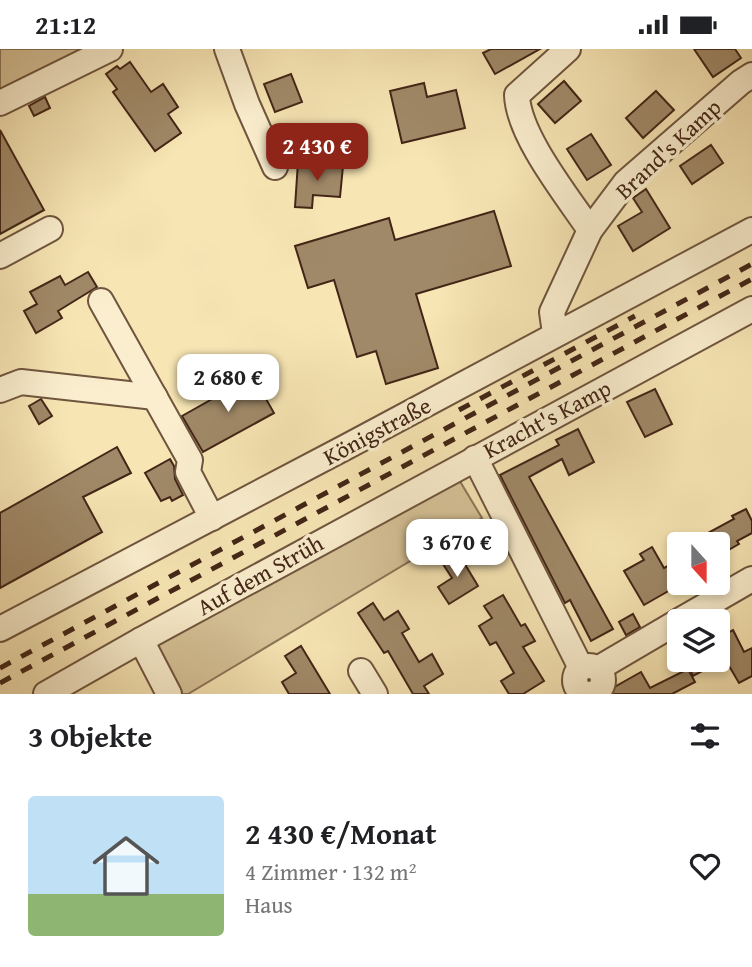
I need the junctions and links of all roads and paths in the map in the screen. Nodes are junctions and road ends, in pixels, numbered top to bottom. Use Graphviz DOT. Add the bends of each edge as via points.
graph roads {
  1 [pos="227,49"];
  2 [pos="568,49"];
  3 [pos="104,50"];
  4 [pos="752,75"];
  5 [pos="0,103"];
  6 [pos="275,167"];
  7 [pos="50,229"];
  8 [pos="590,230"];
  9 [pos="752,230"];
  10 [pos="0,256"];
  11 [pos="100,301"];
  12 [pos="752,309"];
  13 [pos="555,333"];
  14 [pos="0,390"];
  15 [pos="155,397"];
  16 [pos="475,458"];
  17 [pos="212,518"];
  18 [pos="752,579"];
  19 [pos="700,609"];
  20 [pos="0,629"];
  21 [pos="667,629"];
  22 [pos="141,640"];
  23 [pos="361,671"];
  24 [pos="585,684"];
  25 [pos="46,694"];
  26 [pos="169,694"];
  27 [pos="375,694"];
  1 -- 6 [label="street"];
  2 -- 8 [label="street" via="517,95 517,108 544,163"];
  3 -- 5 [label="street"];
  4 -- 8 [label="street, Brand's Kamp" via="625,182"];
  7 -- 10 [label="street"];
  8 -- 13 [label="street, Brand's Kamp" via="552,312"];
  9 -- 13 [label="street, Königstraße"];
  11 -- 15 [label="street"];
  12 -- 16 [label="street, Kracht's Kamp"];
  13 -- 17 [label="street, Königstraße"];
  14 -- 15 [label="street" via="21,382"];
  15 -- 17 [label="street" via="190,460 188,472"];
  16 -- 22 [label="street, Auf dem Strüh"];
  16 -- 24 [label="street, Kracht's Kamp"];
  17 -- 20 [label="street, Königstraße"];
  18 -- 19 [label="street"];
  21 -- 24 [label="street"];
  22 -- 25 [label="street, Auf dem Strüh"];
  22 -- 26 [label="street"];
  23 -- 27 [label="street"];
}
